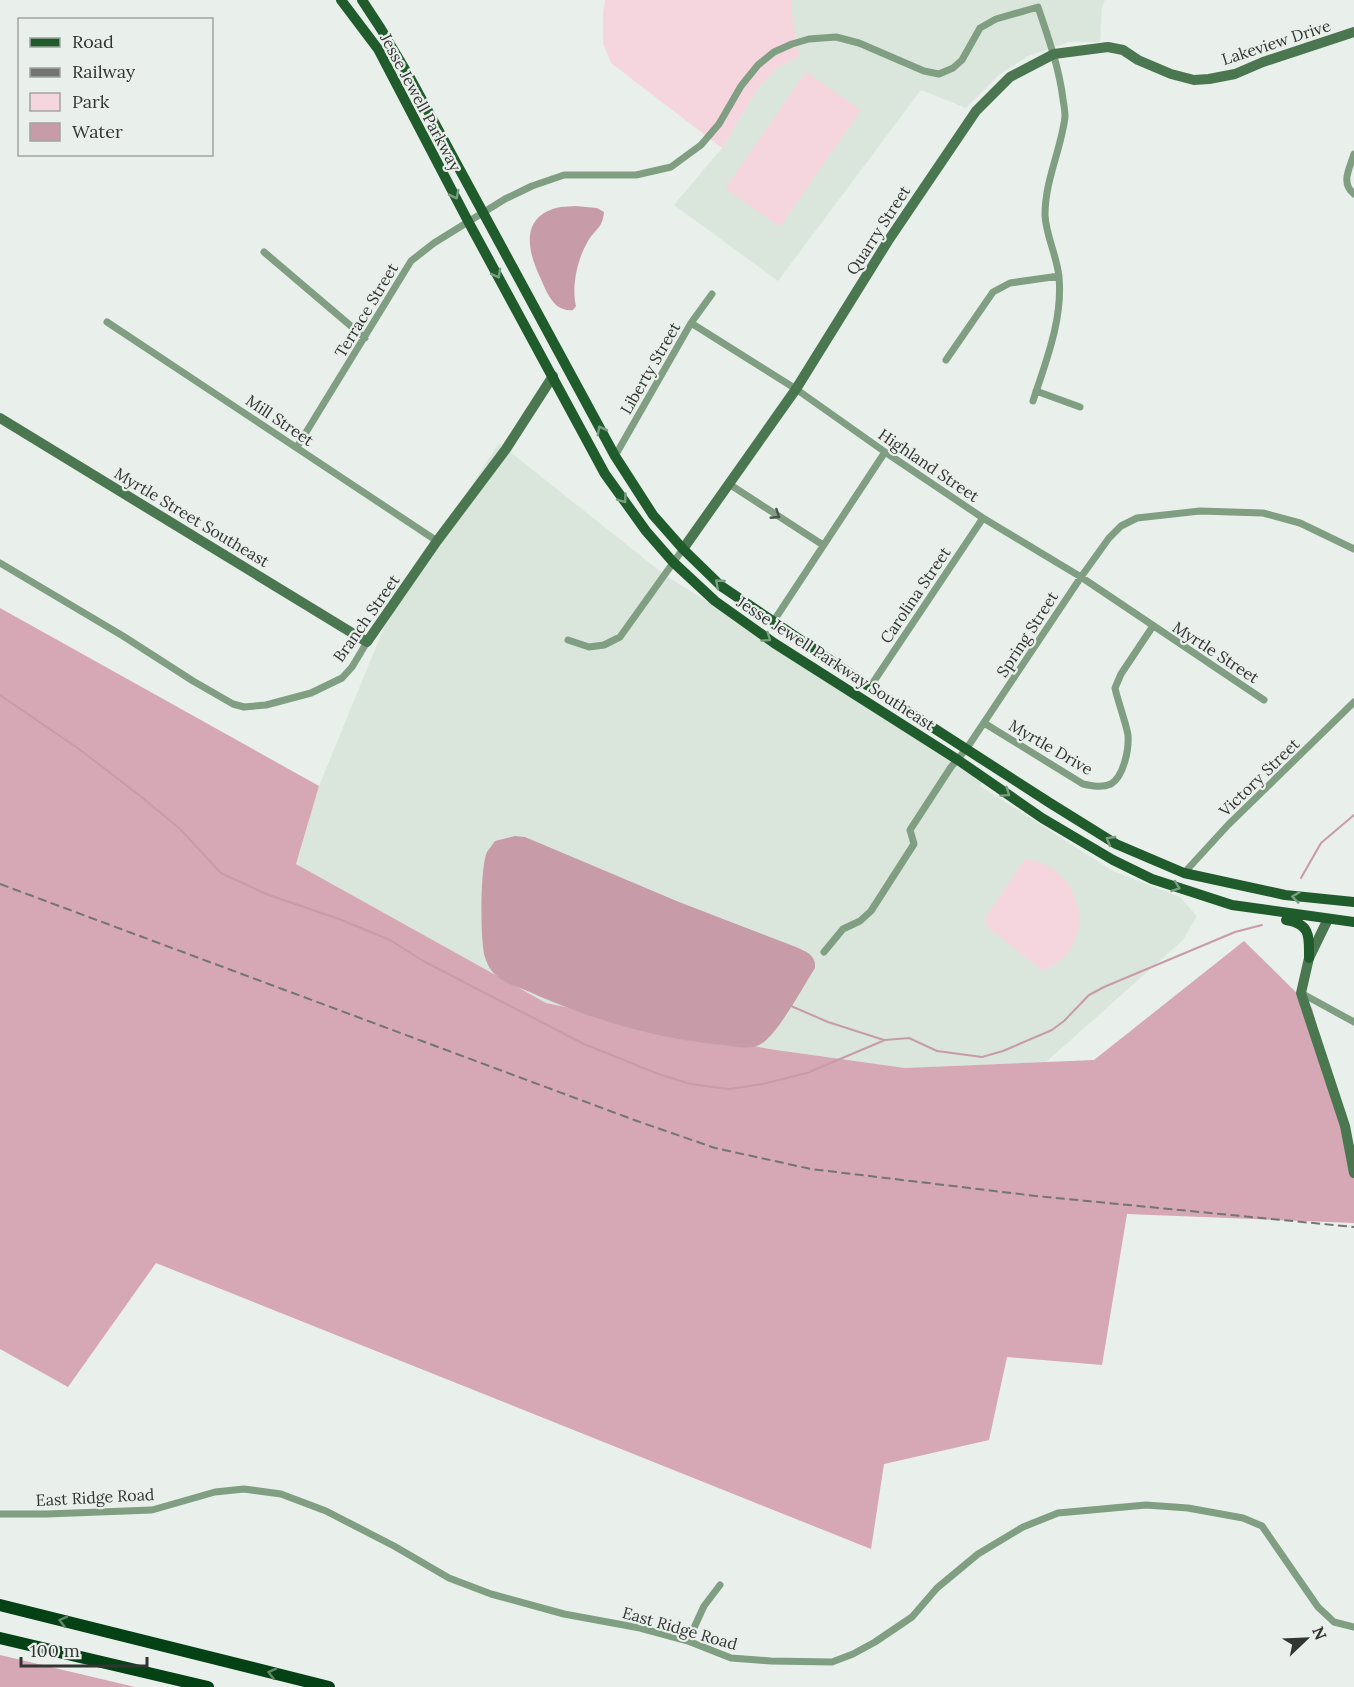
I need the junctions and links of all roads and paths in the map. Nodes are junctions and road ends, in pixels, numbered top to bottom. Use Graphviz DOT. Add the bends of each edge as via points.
graph roads {
  1 [pos="341,0"];
  2 [pos="362,0"];
  3 [pos="1354,32"];
  4 [pos="1054,54"];
  5 [pos="1171,74"];
  6 [pos="1354,154"];
  7 [pos="1354,194"];
  8 [pos="483,214"];
  9 [pos="469,222"];
  10 [pos="264,252"];
  11 [pos="1059,276"];
  12 [pos="712,294"];
  13 [pos="107,322"];
  14 [pos="691,323"];
  15 [pos="365,338"];
  16 [pos="945,360"];
  17 [pos="553,376"];
  18 [pos="796,389"];
  19 [pos="1036,391"];
  20 [pos="1033,400"];
  21 [pos="1080,407"];
  22 [pos="0,417"];
  23 [pos="297,447"];
  24 [pos="885,452"];
  25 [pos="615,456"];
  26 [pos="729,484"];
  27 [pos="983,518"];
  28 [pos="437,541"];
  29 [pos="823,545"];
  30 [pos="683,549"];
  31 [pos="1354,549"];
  32 [pos="673,562"];
  33 [pos="0,563"];
  34 [pos="1081,577"];
  35 [pos="773,622"];
  36 [pos="1153,626"];
  37 [pos="568,640"];
  38 [pos="367,642"];
  39 [pos="870,687"];
  40 [pos="1264,700"];
  41 [pos="1354,702"];
  42 [pos="984,723"];
  43 [pos="967,748"];
  44 [pos="958,760"];
  45 [pos="1184,873"];
  46 [pos="1354,902"];
  47 [pos="1258,910"];
  48 [pos="1328,919"];
  49 [pos="1354,922"];
  50 [pos="824,952"];
  51 [pos="1309,958"];
  52 [pos="1301,993"];
  53 [pos="1351,1020"];
  54 [pos="1354,1173"];
  55 [pos="0,1514"];
  56 [pos="720,1585"];
  57 [pos="0,1605"];
  58 [pos="1354,1627"];
  59 [pos="0,1638"];
  60 [pos="688,1641"];
  61 [pos="208,1687"];
  62 [pos="329,1687"];
  1 -- 9 [label="main road, Jesse Jewell Parkway, one-way" via="374,43"];
  2 -- 8 [label="main road, Jesse Jewell Parkway" via="406,71"];
  3 -- 5 [label="street, Lakeview Drive" via="1235,74 1194,80"];
  4 -- 5 [label="street, Quarry Street" via="1108,47 1123,50"];
  4 -- 8 [label="street, Terrace Street" via="1038,7 996,19 980,28 962,60 939,74 859,43 836,37 809,39 774,52 758,65 720,124 701,145 671,167 636,175 564,175 532,186"];
  4 -- 11 [label="street" via="1065,115 1048,180 1045,217"];
  4 -- 18 [label="street, Quarry Street" via="1010,77 976,111"];
  6 -- 7 [label="street" via="1345,182"];
  8 -- 9 [label="street, Terrace Street"];
  25 -- 8 [label="main road, Jesse Jewell Parkway Southeast, one-way"];
  9 -- 15 [label="street, Terrace Street" via="411,261"];
  9 -- 17 [label="main road, Jesse Jewell Parkway Southeast, one-way"];
  10 -- 15 [label="street"];
  11 -- 16 [label="street" via="1010,283 993,292"];
  11 -- 19 [label="street" via="1059,309"];
  12 -- 14 [label="street, Liberty Street"];
  13 -- 23 [label="street, Mill Street"];
  14 -- 18 [label="street, Highland Street"];
  14 -- 25 [label="street, Liberty Street"];
  15 -- 23 [label="street, Terrace Street"];
  17 -- 28 [label="street, Branch Street" via="506,449"];
  17 -- 32 [label="main road, Jesse Jewell Parkway Southeast, one-way" via="605,474"];
  18 -- 24 [label="street, Highland Street"];
  18 -- 26 [label="street, Quarry Street"];
  19 -- 20 [label="street"];
  19 -- 21 [label="street"];
  22 -- 38 [label="street, Myrtle Street Southeast"];
  23 -- 28 [label="street, Mill Street"];
  24 -- 27 [label="street, Highland Street"];
  24 -- 29 [label="street"];
  25 -- 30 [label="main road, Jesse Jewell Parkway Southeast" via="653,515"];
  26 -- 29 [label="street, one-way"];
  26 -- 30 [label="street, Quarry Street"];
  27 -- 34 [label="street, Highland Street"];
  27 -- 39 [label="street, Carolina Street"];
  28 -- 38 [label="street, Branch Street"];
  29 -- 35 [label="street"];
  30 -- 32 [label="street"];
  35 -- 30 [label="main road, Jesse Jewell Parkway Southeast, one-way" via="721,586"];
  31 -- 34 [label="street, Spring Street" via="1300,523 1263,513 1178,513 1137,518 1121,526"];
  32 -- 37 [label="street" via="620,637 589,647"];
  32 -- 44 [label="main road, Jesse Jewell Parkway Southeast, one-way" via="715,602 774,643"];
  33 -- 38 [label="street, Branch Street" via="194,681 244,707 311,693 342,678"];
  34 -- 36 [label="street, Highland Street"];
  34 -- 42 [label="street, Spring Street"];
  35 -- 39 [label="main road, Jesse Jewell Parkway Southeast"];
  36 -- 40 [label="street, Myrtle Street"];
  36 -- 42 [label="street, Myrtle Drive" via="1114,688 1128,734 1121,770 1110,784 1083,784"];
  39 -- 43 [label="main road, Jesse Jewell Parkway Southeast"];
  41 -- 45 [label="street, Victory Street"];
  42 -- 43 [label="street, Spring Street"];
  43 -- 44 [label="street, Spring Street"];
  45 -- 43 [label="main road, Jesse Jewell Parkway Southeast, one-way" via="1116,844"];
  44 -- 47 [label="main road, Jesse Jewell Parkway Southeast, one-way" via="1042,818 1113,860 1189,892"];
  44 -- 50 [label="street, Spring Street" via="910,830 914,844 871,911 843,929"];
  46 -- 45 [label="main road, Jesse Jewell Parkway Southeast, one-way" via="1285,895"];
  47 -- 48 [label="main road, Jesse Jewell Parkway Southeast"];
  47 -- 51 [label="main road" via="1269,917 1302,924 1310,938"];
  48 -- 49 [label="main road, Jesse Jewell Parkway Southeast"];
  48 -- 51 [label="street"];
  51 -- 52 [label="street"];
  52 -- 53 [label="street"];
  52 -- 54 [label="street" via="1345,1126"];
  55 -- 60 [label="street, East Ridge Road" via="152,1510 215,1492 244,1489 281,1494 326,1511 449,1578 491,1594"];
  56 -- 60 [label="street" via="704,1606"];
  62 -- 57 [label="highway, one-way"];
  58 -- 60 [label="street, East Ridge Road" via="1334,1622 1318,1607 1262,1526 1243,1518 1188,1508 1146,1505 1058,1513 1023,1527 975,1556 912,1617 875,1642 832,1662 730,1658"];
  59 -- 61 [label="highway"];
}
